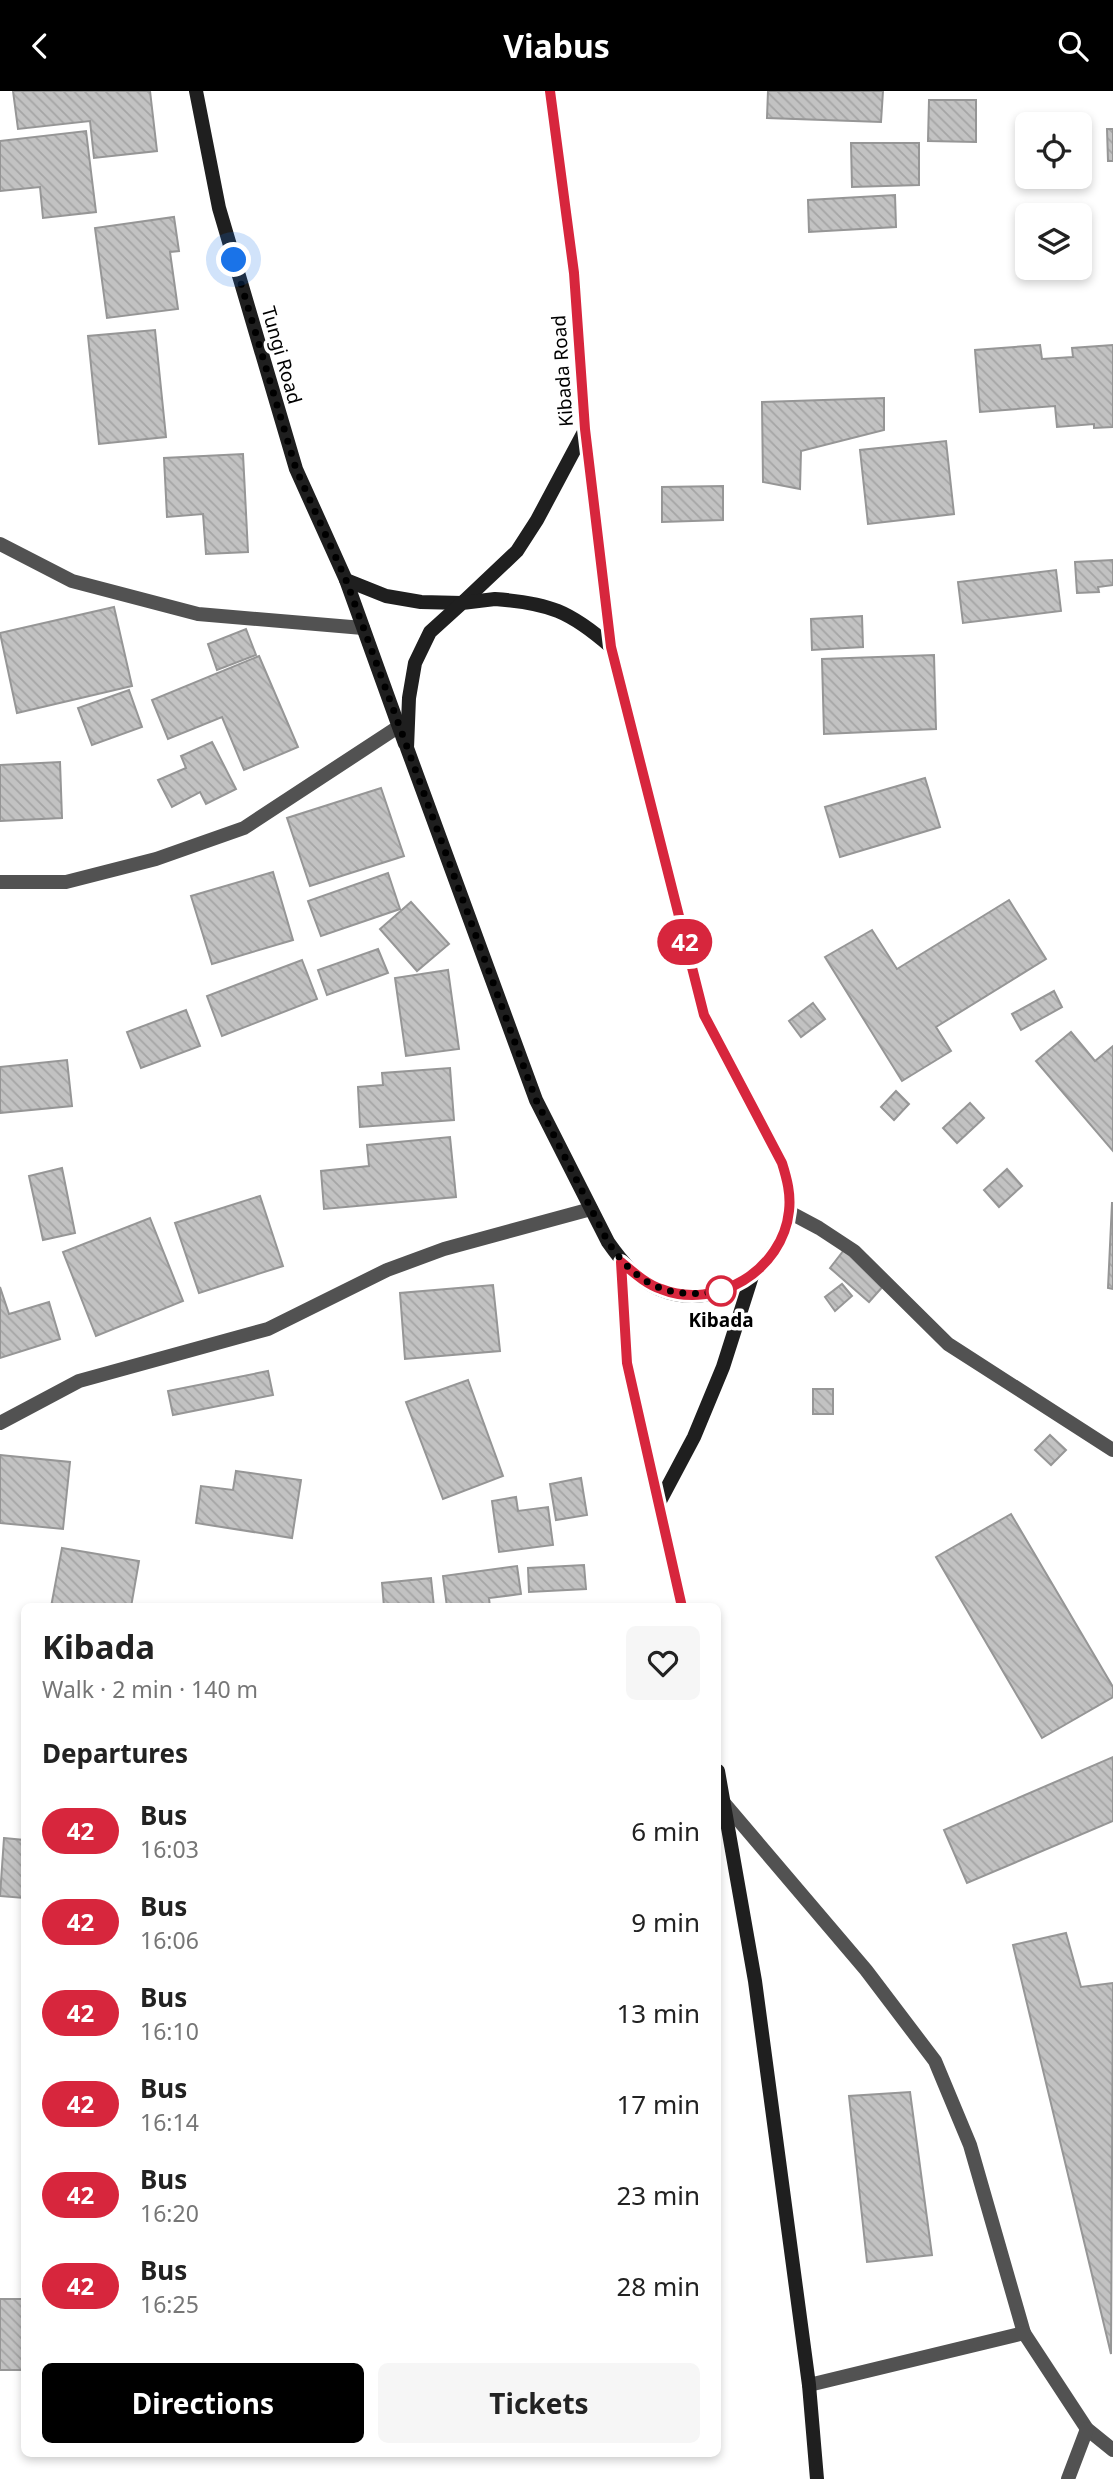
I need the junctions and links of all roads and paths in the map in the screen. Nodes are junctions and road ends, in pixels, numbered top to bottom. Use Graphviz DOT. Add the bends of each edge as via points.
graph roads {
  1 [pos="196,91"];
  2 [pos="550,91"];
  3 [pos="585,429"];
  4 [pos="0,544"];
  5 [pos="346,580"];
  6 [pos="462,603"];
  7 [pos="363,628"];
  8 [pos="611,647"];
  9 [pos="398,727"];
  10 [pos="407,748"];
  11 [pos="0,882"];
  12 [pos="591,1209"];
  13 [pos="789,1212"];
  14 [pos="621,1262"];
  15 [pos="752,1276"];
  16 [pos="0,1423"];
  17 [pos="1113,1450"];
  18 [pos="660,1501"];
  19 [pos="681,1603"];
  20 [pos="721,1787"];
  21 [pos="724,1803"];
  22 [pos="1024,2333"];
  23 [pos="810,2385"];
  24 [pos="1087,2429"];
  25 [pos="1113,2450"];
  26 [pos="817,2479"];
  27 [pos="1068,2479"];
  1 -- 5 [label="main road, Tungi Road" via="219,208 296,469"];
  2 -- 3 [label="main road, Kibada Road" via="574,273"];
  3 -- 6 [label="main road" via="517,551"];
  3 -- 8 [label="main road, Kibada Road"];
  4 -- 7 [label="street" via="72,581 198,614"];
  5 -- 6 [label="main road" via="386,596"];
  5 -- 7 [label="main road, Tungi Road"];
  6 -- 8 [label="main road" via="495,599 559,610"];
  6 -- 10 [label="main road" via="430,632 415,663"];
  7 -- 9 [label="main road, Tungi Road"];
  8 -- 13 [label="main road, Kibada Road" via="704,1015 782,1163 789,1187"];
  9 -- 10 [label="main road, Tungi Road"];
  9 -- 11 [label="street" via="244,828 156,859 66,882"];
  10 -- 12 [label="main road, Tungi Road" via="536,1100"];
  12 -- 14 [label="main road, Tungi Road"];
  12 -- 16 [label="street" via="444,1249 387,1270 268,1329 79,1381"];
  13 -- 15 [label="main road" via="782,1237"];
  13 -- 17 [label="street" via="854,1251 948,1344"];
  14 -- 15 [label="main road" via="661,1290 683,1294 732,1288"];
  14 -- 18 [label="main road" via="627,1363"];
  15 -- 18 [label="main road" via="723,1367 694,1437"];
  18 -- 19 [label="main road"];
  20 -- 21 [label="main road"];
  21 -- 22 [label="street" via="866,1970 935,2061 970,2145"];
  21 -- 23 [label="main road" via="755,1982"];
  22 -- 23 [label="street"];
  22 -- 24 [label="street"];
  23 -- 26 [label="main road"];
  24 -- 25 [label="street"];
  24 -- 27 [label="street"];
}
